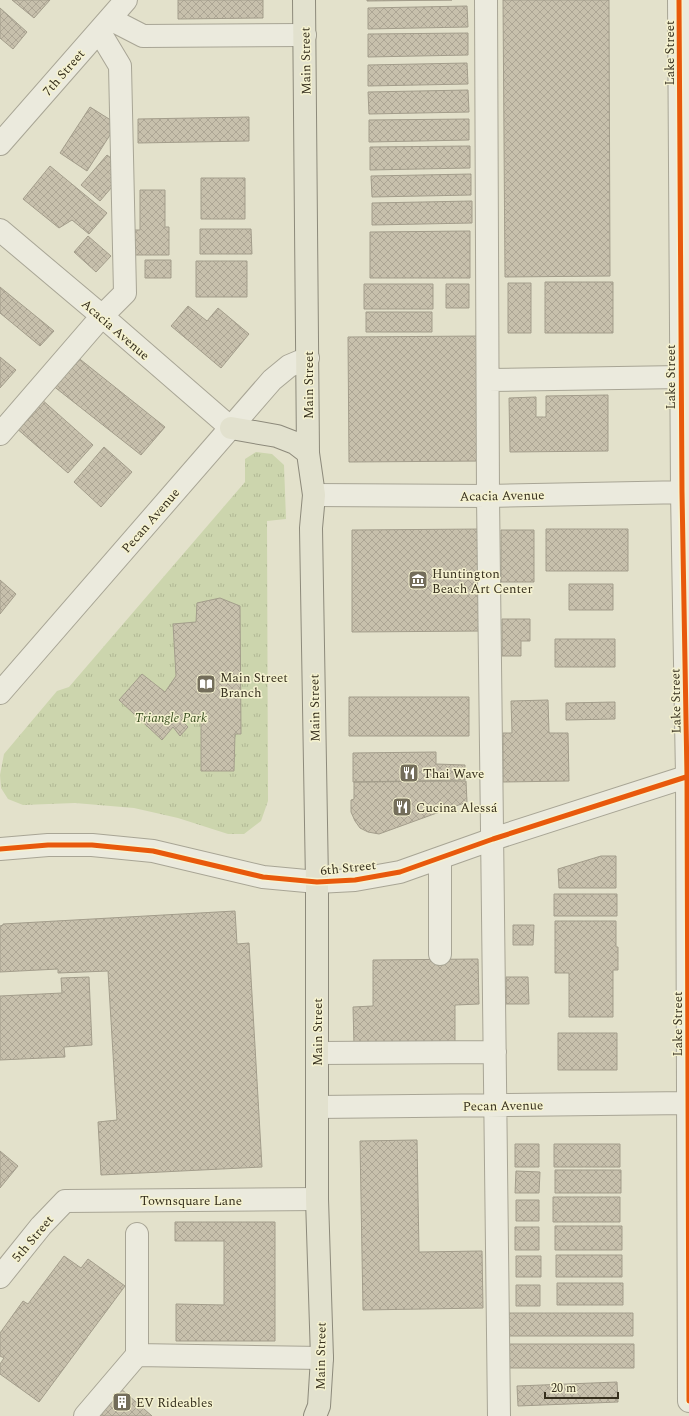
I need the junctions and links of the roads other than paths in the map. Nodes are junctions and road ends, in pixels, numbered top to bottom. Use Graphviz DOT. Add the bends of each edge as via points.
graph roads {
  1 [pos="126,0"];
  2 [pos="304,0"];
  3 [pos="486,0"];
  4 [pos="679,0"];
  5 [pos="105,25"];
  6 [pos="304,35"];
  7 [pos="0,144"];
  8 [pos="0,230"];
  9 [pos="102,316"];
  10 [pos="308,358"];
  11 [pos="681,377"];
  12 [pos="488,380"];
  13 [pos="231,428"];
  14 [pos="0,434"];
  15 [pos="308,453"];
  16 [pos="686,492"];
  17 [pos="314,495"];
  18 [pos="488,496"];
  19 [pos="0,693"];
  20 [pos="688,776"];
  21 [pos="493,839"];
  22 [pos="0,849"];
  23 [pos="440,858"];
  24 [pos="318,882"];
  25 [pos="440,954"];
  26 [pos="495,1052"];
  27 [pos="318,1053"];
  28 [pos="688,1103"];
  29 [pos="495,1105"];
  30 [pos="318,1107"];
  31 [pos="318,1199"];
  32 [pos="65,1201"];
  33 [pos="137,1234"];
  34 [pos="7,1253"];
  35 [pos="0,1277"];
  36 [pos="137,1355"];
  37 [pos="322,1358"];
  38 [pos="689,1401"];
  39 [pos="85,1416"];
  40 [pos="315,1416"];
  41 [pos="499,1416"];
  1 -- 5 [label="street, 7th Street"];
  2 -- 6 [label="main road, Main Street"];
  3 -- 12 [label="street"];
  4 -- 11 [label="street, Lake Street"];
  5 -- 6 [label="street" via="143,36"];
  5 -- 7 [label="street, 7th Street"];
  5 -- 9 [label="street" via="120,66 125,293"];
  6 -- 10 [label="main road, Main Street"];
  8 -- 9 [label="street, Acacia Avenue"];
  9 -- 13 [label="street, Acacia Avenue"];
  9 -- 14 [label="street"];
  10 -- 13 [label="street, Pecan Avenue" via="288,366 272,380"];
  10 -- 15 [label="main road, Main Street"];
  11 -- 12 [label="street"];
  11 -- 16 [label="street, Lake Street"];
  12 -- 18 [label="street"];
  13 -- 15 [label="main road" via="277,436 295,443"];
  13 -- 19 [label="street, Pecan Avenue"];
  15 -- 17 [label="main road, Main Street"];
  16 -- 18 [label="street, Acacia Avenue"];
  16 -- 20 [label="street, Lake Street"];
  17 -- 18 [label="street, Acacia Avenue"];
  17 -- 24 [label="main road, Main Street" via="311,528"];
  18 -- 21 [label="street"];
  20 -- 21 [label="street, 6th Street"];
  20 -- 28 [label="street, Lake Street"];
  21 -- 23 [label="street, 6th Street"];
  21 -- 26 [label="street"];
  22 -- 24 [label="street, 6th Street" via="92,845 153,851 263,877"];
  23 -- 24 [label="street, 6th Street" via="400,872 355,880"];
  23 -- 25 [label="street"];
  24 -- 27 [label="main road, Main Street"];
  26 -- 27 [label="street"];
  26 -- 29 [label="street"];
  27 -- 30 [label="main road, Main Street"];
  28 -- 29 [label="street, Pecan Avenue"];
  28 -- 38 [label="street, Lake Street"];
  29 -- 30 [label="street, Pecan Avenue"];
  29 -- 41 [label="street"];
  30 -- 31 [label="main road, Main Street"];
  31 -- 32 [label="street, Townsquare Lane"];
  31 -- 37 [label="main road, Main Street"];
  32 -- 34 [label="street, 5th Street"];
  33 -- 36 [label="street"];
  34 -- 35 [label="street, 5th Street"];
  36 -- 37 [label="street"];
  36 -- 39 [label="street"];
  37 -- 40 [label="main road, Main Street" via="319,1406"];
}
